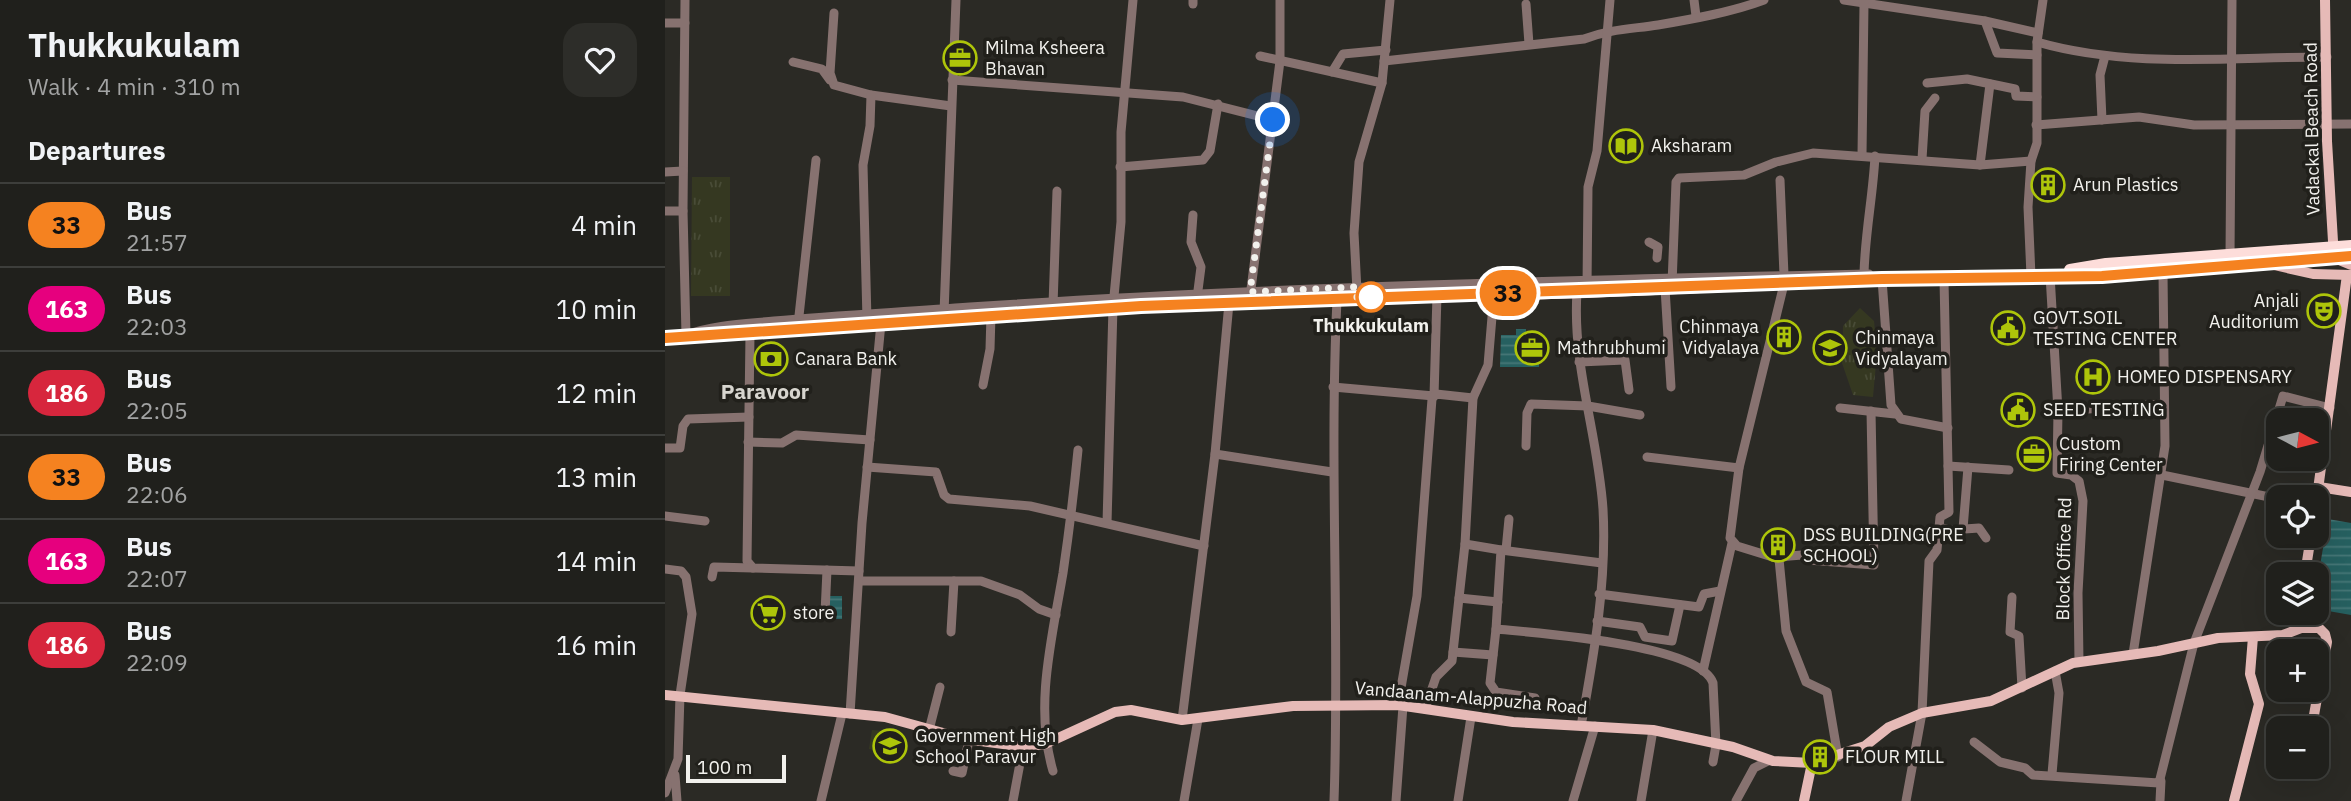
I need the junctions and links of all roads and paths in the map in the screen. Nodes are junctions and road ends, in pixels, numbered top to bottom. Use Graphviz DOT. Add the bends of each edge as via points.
graph roads {
  1 [pos="685,0"];
  2 [pos="956,0"];
  3 [pos="1133,0"];
  4 [pos="1280,0"];
  5 [pos="1390,0"];
  6 [pos="1610,0"];
  7 [pos="1694,0"];
  8 [pos="1765,0"];
  9 [pos="1844,0"];
  10 [pos="2043,0"];
  11 [pos="2232,0"];
  12 [pos="2325,0"];
  13 [pos="1526,4"];
  14 [pos="1864,4"];
  15 [pos="834,13"];
  16 [pos="1696,16"];
  17 [pos="1985,21"];
  18 [pos="665,23"];
  19 [pos="685,23"];
  20 [pos="1607,30"];
  21 [pos="2037,37"];
  22 [pos="1529,44"];
  23 [pos="1386,50"];
  24 [pos="2037,55"];
  25 [pos="1260,56"];
  26 [pos="2105,56"];
  27 [pos="2233,57"];
  28 [pos="2327,57"];
  29 [pos="1279,61"];
  30 [pos="1384,61"];
  31 [pos="793,62"];
  32 [pos="1332,72"];
  33 [pos="952,80"];
  34 [pos="831,81"];
  35 [pos="1382,83"];
  36 [pos="1927,83"];
  37 [pos="1990,84"];
  38 [pos="1124,92"];
  39 [pos="871,95"];
  40 [pos="2036,97"];
  41 [pos="1935,98"];
  42 [pos="1218,104"];
  43 [pos="951,106"];
  44 [pos="1273,120"];
  45 [pos="2102,120"];
  46 [pos="2229,123"];
  47 [pos="2327,123"];
  48 [pos="2351,124"];
  49 [pos="2036,125"];
  50 [pos="1862,155"];
  51 [pos="1875,156"];
  52 [pos="1922,159"];
  53 [pos="816,160"];
  54 [pos="2031,161"];
  55 [pos="1980,164"];
  56 [pos="1119,167"];
  57 [pos="665,172"];
  58 [pos="683,172"];
  59 [pos="1780,180"];
  60 [pos="1057,191"];
  61 [pos="665,211"];
  62 [pos="683,211"];
  63 [pos="1193,215"];
  64 [pos="1649,242"];
  65 [pos="2351,246"];
  66 [pos="2334,253"];
  67 [pos="2231,257"];
  68 [pos="1657,258"];
  69 [pos="2273,264"];
  70 [pos="2350,266"];
  71 [pos="2163,273"];
  72 [pos="1864,274"];
  73 [pos="2052,274"];
  74 [pos="2031,276"];
  75 [pos="1784,279"];
  76 [pos="1882,279"];
  77 [pos="1979,279"];
  78 [pos="1944,280"];
  79 [pos="1670,285"];
  80 [pos="1584,289"];
  81 [pos="1357,292"];
  82 [pos="1493,293"];
  83 [pos="1437,295"];
  84 [pos="1250,297"];
  85 [pos="1197,299"];
  86 [pos="1337,300"];
  87 [pos="1114,303"];
  88 [pos="1229,303"];
  89 [pos="1053,305"];
  90 [pos="944,314"];
  91 [pos="991,315"];
  92 [pos="867,319"];
  93 [pos="798,323"];
  94 [pos="881,323"];
  95 [pos="750,334"];
  96 [pos="686,335"];
  97 [pos="665,338"];
  98 [pos="1579,362"];
  99 [pos="983,385"];
  100 [pos="1333,387"];
  101 [pos="1671,387"];
  102 [pos="1629,390"];
  103 [pos="1434,396"];
  104 [pos="1473,398"];
  105 [pos="2164,404"];
  106 [pos="1588,406"];
  107 [pos="1840,408"];
  108 [pos="2330,408"];
  109 [pos="1871,411"];
  110 [pos="2058,411"];
  111 [pos="1895,414"];
  112 [pos="1640,415"];
  113 [pos="749,417"];
  114 [pos="1948,428"];
  115 [pos="870,440"];
  116 [pos="748,442"];
  117 [pos="1526,446"];
  118 [pos="665,448"];
  119 [pos="1078,450"];
  120 [pos="1215,454"];
  121 [pos="1647,457"];
  122 [pos="1948,466"];
  123 [pos="867,467"];
  124 [pos="1968,467"];
  125 [pos="1739,468"];
  126 [pos="2009,470"];
  127 [pos="1332,472"];
  128 [pos="2162,475"];
  129 [pos="2319,485"];
  130 [pos="2329,492"];
  131 [pos="2351,492"];
  132 [pos="2250,494"];
  133 [pos="2266,497"];
  134 [pos="665,516"];
  135 [pos="1072,516"];
  136 [pos="1509,519"];
  137 [pos="705,521"];
  138 [pos="1107,523"];
  139 [pos="1939,527"];
  140 [pos="1963,529"];
  141 [pos="1986,538"];
  142 [pos="1732,543"];
  143 [pos="1465,544"];
  144 [pos="1204,546"];
  145 [pos="1504,550"];
  146 [pos="1777,558"];
  147 [pos="1602,563"];
  148 [pos="753,568"];
  149 [pos="665,569"];
  150 [pos="827,570"];
  151 [pos="859,576"];
  152 [pos="712,577"];
  153 [pos="954,581"];
  154 [pos="1720,591"];
  155 [pos="1599,594"];
  156 [pos="2012,597"];
  157 [pos="1459,598"];
  158 [pos="1498,602"];
  159 [pos="1680,605"];
  160 [pos="825,613"];
  161 [pos="1056,615"];
  162 [pos="1597,621"];
  163 [pos="2301,625"];
  164 [pos="2301,628"];
  165 [pos="1496,629"];
  166 [pos="951,632"];
  167 [pos="2253,637"];
  168 [pos="1596,639"];
  169 [pos="2194,643"];
  170 [pos="1453,652"];
  171 [pos="2133,654"];
  172 [pos="1493,655"];
  173 [pos="2080,662"];
  174 [pos="1703,671"];
  175 [pos="2055,671"];
  176 [pos="940,687"];
  177 [pos="2022,688"];
  178 [pos="665,695"];
  179 [pos="680,695"];
  180 [pos="1535,698"];
  181 [pos="1338,704"];
  182 [pos="1401,706"];
  183 [pos="1425,709"];
  184 [pos="1922,713"];
  185 [pos="846,714"];
  186 [pos="2313,715"];
  187 [pos="1471,717"];
  188 [pos="1198,719"];
  189 [pos="1182,720"];
  190 [pos="1581,726"];
  191 [pos="1595,726"];
  192 [pos="929,730"];
  193 [pos="1653,730"];
  194 [pos="969,740"];
  195 [pos="1974,742"];
  196 [pos="1045,744"];
  197 [pos="1716,745"];
  198 [pos="1023,747"];
  199 [pos="1838,757"];
  200 [pos="1770,760"];
  201 [pos="1713,762"];
  202 [pos="1812,763"];
  203 [pos="953,771"];
  204 [pos="1053,771"];
  205 [pos="674,773"];
  206 [pos="2052,774"];
  207 [pos="2161,781"];
  208 [pos="665,793"];
  209 [pos="677,801"];
  210 [pos="821,801"];
  211 [pos="1013,801"];
  212 [pos="1184,801"];
  213 [pos="1335,801"];
  214 [pos="1396,801"];
  215 [pos="1458,801"];
  216 [pos="1573,801"];
  217 [pos="1641,801"];
  218 [pos="1736,801"];
  219 [pos="1804,801"];
  220 [pos="1906,801"];
  221 [pos="2160,801"];
  222 [pos="2234,801"];
  1 -- 19 [label="street"];
  2 -- 33 [label="street"];
  3 -- 38 [label="street"];
  4 -- 29 [label="street"];
  5 -- 23 [label="street"];
  6 -- 20 [label="street"];
  7 -- 16 [label="street"];
  8 -- 16 [label="street"];
  9 -- 14 [label="street"];
  10 -- 21 [label="street"];
  11 -- 27 [label="street"];
  12 -- 28 [label="main road, Vadackal Beach Road"];
  13 -- 22 [label="street"];
  14 -- 17 [label="street"];
  14 -- 50 [label="street"];
  15 -- 34 [label="street"];
  16 -- 20 [label="street"];
  17 -- 21 [label="street"];
  17 -- 24 [label="street" via="1997,53"];
  18 -- 19 [label="street"];
  19 -- 58 [label="street"];
  20 -- 22 [label="street" via="1584,39"];
  20 -- 80 [label="street" via="1597,151 1588,187"];
  21 -- 24 [label="street"];
  21 -- 26 [label="street"];
  22 -- 30 [label="street"];
  23 -- 30 [label="street"];
  23 -- 32 [label="street" via="1343,54"];
  24 -- 40 [label="street"];
  25 -- 29 [label="street"];
  26 -- 27 [label="street"];
  26 -- 45 [label="street" via="2100,75"];
  27 -- 28 [label="street"];
  27 -- 46 [label="street"];
  28 -- 47 [label="main road, Vadackal Beach Road"];
  29 -- 32 [label="street"];
  29 -- 44 [label="street"];
  30 -- 35 [label="street"];
  31 -- 34 [label="street" via="822,69"];
  32 -- 35 [label="street"];
  33 -- 38 [label="street"];
  33 -- 43 [label="street"];
  34 -- 39 [label="street"];
  35 -- 81 [label="street" via="1359,162 1354,233"];
  36 -- 37 [label="street" via="1967,79"];
  37 -- 40 [label="street" via="2015,89 2016,96"];
  37 -- 55 [label="street"];
  38 -- 42 [label="street"];
  38 -- 56 [label="street"];
  39 -- 43 [label="street"];
  39 -- 92 [label="street" via="863,165"];
  40 -- 49 [label="street"];
  41 -- 52 [label="street" via="1925,111"];
  42 -- 44 [label="street"];
  42 -- 56 [label="street" via="1210,151 1203,160"];
  43 -- 90 [label="street"];
  44 -- 84 [label="street"];
  45 -- 46 [label="street" via="2139,117 2194,125"];
  45 -- 49 [label="street"];
  46 -- 47 [label="street"];
  46 -- 67 [label="street"];
  47 -- 48 [label="street"];
  47 -- 66 [label="main road, Vadackal Beach Road"];
  49 -- 54 [label="street"];
  50 -- 51 [label="street"];
  50 -- 79 [label="street" via="1813,153 1744,176 1677,179"];
  51 -- 52 [label="street"];
  51 -- 72 [label="street"];
  52 -- 55 [label="street"];
  53 -- 93 [label="street"];
  54 -- 55 [label="street"];
  54 -- 74 [label="street"];
  56 -- 87 [label="street" via="1120,247"];
  57 -- 58 [label="street"];
  58 -- 62 [label="street"];
  59 -- 75 [label="street"];
  60 -- 89 [label="street"];
  61 -- 62 [label="street"];
  62 -- 96 [label="street"];
  63 -- 85 [label="street" via="1191,242 1201,267"];
  64 -- 68 [label="street" via="1658,247"];
  65 -- 66 [label="highway"];
  66 -- 67 [label="highway"];
  66 -- 69 [label="highway"];
  66 -- 70 [label="highway"];
  67 -- 73 [label="highway" via="2106,264"];
  69 -- 70 [label="main road" via="2313,274"];
  69 -- 71 [label="highway"];
  70 -- 108 [label="main road"];
  71 -- 73 [label="highway"];
  71 -- 105 [label="street"];
  72 -- 75 [label="street"];
  72 -- 77 [label="street" via="1964,272"];
  73 -- 74 [label="highway"];
  73 -- 110 [label="street"];
  74 -- 77 [label="highway"];
  75 -- 76 [label="highway"];
  75 -- 79 [label="highway"];
  75 -- 125 [label="street"];
  76 -- 78 [label="highway"];
  76 -- 111 [label="street"];
  77 -- 78 [label="highway"];
  78 -- 114 [label="street"];
  79 -- 80 [label="highway"];
  79 -- 101 [label="street"];
  80 -- 81 [label="street"];
  80 -- 82 [label="highway"];
  80 -- 98 [label="street"];
  81 -- 83 [label="highway"];
  81 -- 84 [label="street"];
  81 -- 86 [label="highway"];
  82 -- 83 [label="highway"];
  82 -- 104 [label="street" via="1488,365"];
  83 -- 103 [label="street"];
  84 -- 85 [label="street"];
  84 -- 86 [label="highway"];
  84 -- 88 [label="highway"];
  85 -- 87 [label="highway"];
  85 -- 88 [label="highway"];
  86 -- 100 [label="street"];
  87 -- 89 [label="highway"];
  87 -- 138 [label="street"];
  88 -- 120 [label="street"];
  89 -- 90 [label="street"];
  89 -- 91 [label="highway"];
  90 -- 91 [label="highway"];
  90 -- 92 [label="street"];
  90 -- 94 [label="highway"];
  91 -- 99 [label="street"];
  92 -- 93 [label="highway"];
  92 -- 94 [label="highway"];
  93 -- 95 [label="highway"];
  93 -- 96 [label="street" via="706,328"];
  94 -- 115 [label="street"];
  95 -- 96 [label="highway"];
  95 -- 113 [label="street"];
  96 -- 97 [label="highway"];
  98 -- 102 [label="street" via="1625,360"];
  98 -- 106 [label="street"];
  100 -- 103 [label="street"];
  100 -- 127 [label="street"];
  103 -- 104 [label="street"];
  103 -- 182 [label="street" via="1417,596"];
  104 -- 143 [label="street"];
  105 -- 110 [label="street"];
  105 -- 128 [label="street"];
  106 -- 112 [label="street"];
  106 -- 117 [label="street" via="1531,404"];
  106 -- 147 [label="street" via="1602,508"];
  107 -- 109 [label="street"];
  108 -- 129 [label="main road"];
  108 -- 132 [label="street" via="2283,396"];
  109 -- 111 [label="street"];
  109 -- 146 [label="street" via="1874,565 1808,560 1802,555"];
  110 -- 173 [label="street, Block Office Rd" via="2057,473 2079,481 2083,501"];
  111 -- 114 [label="street"];
  113 -- 116 [label="street"];
  113 -- 118 [label="street" via="688,419 680,448"];
  114 -- 122 [label="street"];
  115 -- 116 [label="street" via="796,435 782,443"];
  115 -- 123 [label="street"];
  116 -- 148 [label="street" via="745,557"];
  119 -- 135 [label="street"];
  120 -- 127 [label="street"];
  120 -- 144 [label="street"];
  121 -- 125 [label="street"];
  122 -- 124 [label="street"];
  122 -- 139 [label="street" via="1949,512 1940,517"];
  123 -- 135 [label="street" via="936,472 949,499 996,501"];
  123 -- 151 [label="street"];
  124 -- 126 [label="street"];
  124 -- 140 [label="street"];
  125 -- 142 [label="street"];
  127 -- 181 [label="street"];
  128 -- 132 [label="street"];
  128 -- 171 [label="street"];
  130 -- 131 [label="main road"];
  132 -- 133 [label="street"];
  132 -- 169 [label="street"];
  134 -- 137 [label="street"];
  135 -- 138 [label="street"];
  135 -- 161 [label="street"];
  136 -- 145 [label="street"];
  138 -- 144 [label="street"];
  139 -- 140 [label="street"];
  139 -- 184 [label="street" via="1937,550 1929,561"];
  140 -- 141 [label="street" via="1979,528"];
  142 -- 146 [label="street"];
  142 -- 154 [label="street"];
  143 -- 145 [label="street"];
  143 -- 157 [label="street"];
  144 -- 189 [label="street"];
  145 -- 147 [label="street"];
  145 -- 158 [label="street"];
  146 -- 199 [label="street" via="1786,631 1806,682 1826,692"];
  147 -- 155 [label="street"];
  148 -- 150 [label="street"];
  148 -- 152 [label="street" via="714,567"];
  149 -- 179 [label="street" via="686,577 692,614"];
  150 -- 151 [label="street"];
  150 -- 160 [label="street"];
  151 -- 153 [label="street"];
  151 -- 185 [label="street"];
  153 -- 161 [label="street" via="981,581"];
  153 -- 166 [label="street"];
  154 -- 159 [label="street" via="1704,594 1699,607"];
  154 -- 174 [label="street"];
  155 -- 159 [label="street"];
  155 -- 162 [label="street"];
  156 -- 177 [label="street" via="2010,632 2019,636"];
  157 -- 158 [label="street"];
  157 -- 170 [label="street"];
  158 -- 165 [label="street"];
  159 -- 162 [label="street" via="1672,640 1645,637 1640,626"];
  161 -- 196 [label="street" via="1044,702"];
  162 -- 168 [label="street"];
  163 -- 164 [label="main road"];
  164 -- 167 [label="main road, Vandaanam-Alappuzha Road" via="2283,635"];
  164 -- 186 [label="main road" via="2323,630 2327,642"];
  165 -- 168 [label="street"];
  165 -- 172 [label="street"];
  167 -- 169 [label="main road, Vandaanam-Alappuzha Road"];
  167 -- 222 [label="main road" via="2249,674 2259,704"];
  168 -- 174 [label="street" via="1672,654"];
  168 -- 190 [label="street"];
  169 -- 171 [label="main road, Vandaanam-Alappuzha Road"];
  169 -- 207 [label="street"];
  170 -- 172 [label="street"];
  170 -- 183 [label="street" via="1451,664 1434,682"];
  171 -- 173 [label="main road, Vandaanam-Alappuzha Road"];
  172 -- 180 [label="street" via="1490,684 1496,692"];
  173 -- 175 [label="main road, Vandaanam-Alappuzha Road"];
  174 -- 197 [label="street" via="1713,683"];
  175 -- 177 [label="main road, Vandaanam-Alappuzha Road"];
  175 -- 206 [label="street" via="2059,693"];
  176 -- 192 [label="street"];
  177 -- 184 [label="main road, Vandaanam-Alappuzha Road" via="1991,701"];
  178 -- 179 [label="main road, Vandaanam-Alappuzha Road"];
  179 -- 185 [label="main road, Vandaanam-Alappuzha Road"];
  179 -- 205 [label="street"];
  181 -- 182 [label="main road, Vandaanam-Alappuzha Road"];
  181 -- 188 [label="main road, Vandaanam-Alappuzha Road"];
  181 -- 213 [label="street"];
  182 -- 183 [label="main road, Vandaanam-Alappuzha Road"];
  182 -- 214 [label="street"];
  183 -- 187 [label="main road, Vandaanam-Alappuzha Road"];
  184 -- 199 [label="main road, Vandaanam-Alappuzha Road"];
  184 -- 220 [label="street"];
  185 -- 192 [label="main road, Vandaanam-Alappuzha Road" via="885,717"];
  185 -- 210 [label="street"];
  187 -- 190 [label="main road, Vandaanam-Alappuzha Road"];
  187 -- 215 [label="street"];
  188 -- 189 [label="main road, Vandaanam-Alappuzha Road"];
  188 -- 212 [label="street"];
  189 -- 196 [label="main road, Vandaanam-Alappuzha Road" via="1143,711 1115,712"];
  190 -- 191 [label="main road, Vandaanam-Alappuzha Road"];
  191 -- 193 [label="main road, Vandaanam-Alappuzha Road"];
  191 -- 216 [label="street"];
  192 -- 194 [label="main road, Vandaanam-Alappuzha Road"];
  193 -- 197 [label="main road, Vandaanam-Alappuzha Road"];
  193 -- 217 [label="street"];
  194 -- 198 [label="main road, Vandaanam-Alappuzha Road"];
  194 -- 203 [label="street" via="962,773"];
  195 -- 206 [label="street" via="2000,762 2025,768 2033,775"];
  196 -- 198 [label="main road, Vandaanam-Alappuzha Road"];
  196 -- 204 [label="street"];
  197 -- 200 [label="main road, Vandaanam-Alappuzha Road"];
  197 -- 201 [label="street"];
  198 -- 211 [label="street"];
  199 -- 202 [label="main road, Vandaanam-Alappuzha Road"];
  200 -- 202 [label="main road, Vandaanam-Alappuzha Road"];
  200 -- 218 [label="street" via="1754,768"];
  202 -- 219 [label="main road"];
  205 -- 208 [label="street"];
  205 -- 209 [label="street"];
  206 -- 207 [label="street" via="2154,785"];
  207 -- 221 [label="street"];
}
